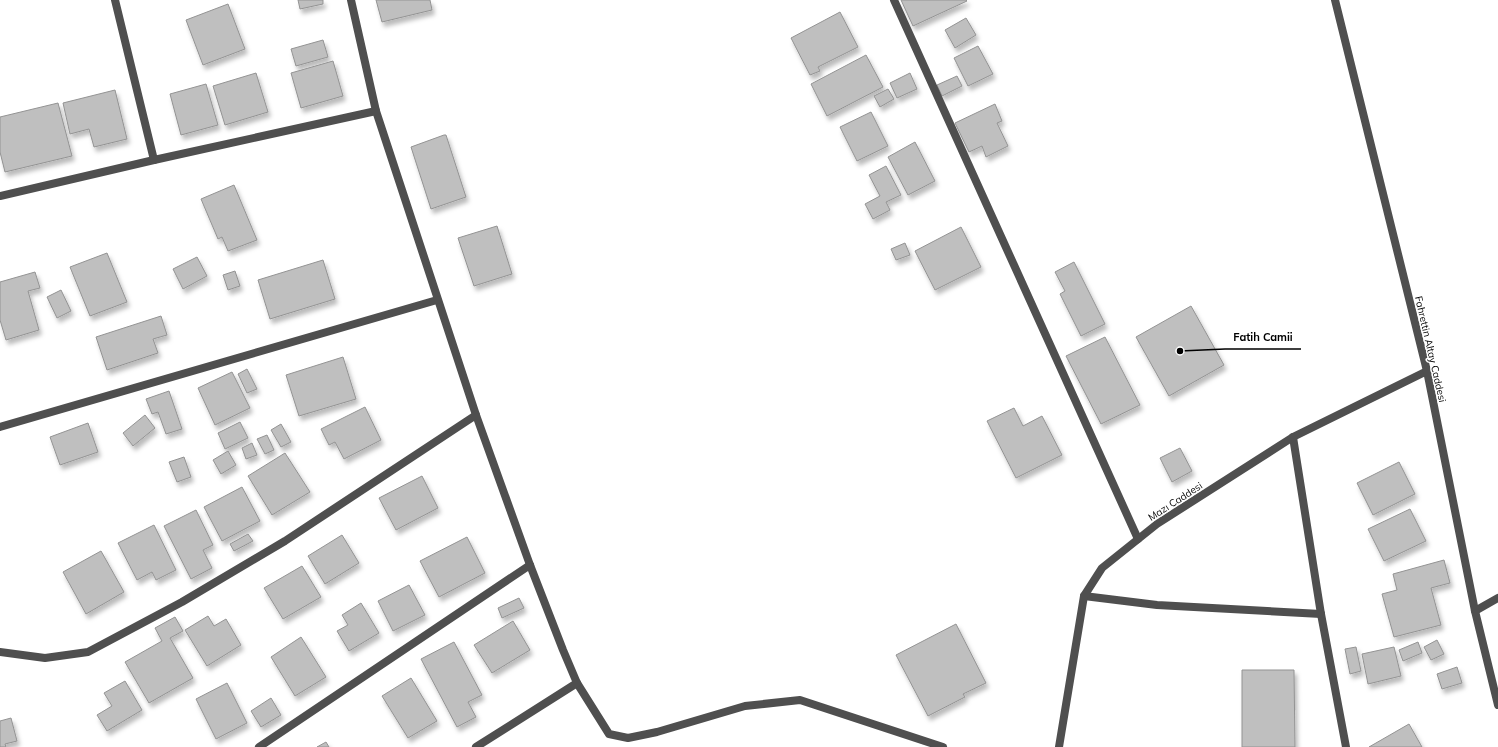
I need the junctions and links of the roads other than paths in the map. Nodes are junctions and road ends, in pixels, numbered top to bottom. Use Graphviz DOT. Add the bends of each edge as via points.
graph roads {
  1 [pos="115,0"];
  2 [pos="352,0"];
  3 [pos="894,0"];
  4 [pos="1335,0"];
  5 [pos="376,111"];
  6 [pos="154,160"];
  7 [pos="0,196"];
  8 [pos="437,300"];
  9 [pos="1428,371"];
  10 [pos="476,415"];
  11 [pos="0,427"];
  12 [pos="1293,436"];
  13 [pos="1138,539"];
  14 [pos="530,565"];
  15 [pos="1084,596"];
  16 [pos="1498,598"];
  17 [pos="1475,611"];
  18 [pos="1321,614"];
  19 [pos="0,652"];
  20 [pos="577,683"];
  21 [pos="1498,705"];
  22 [pos="259,747"];
  23 [pos="476,747"];
  24 [pos="943,747"];
  25 [pos="1059,747"];
  26 [pos="1346,747"];
  1 -- 6 [label="street"];
  2 -- 5 [label="street"];
  3 -- 13 [label="street"];
  4 -- 9 [label="street, Fahrettin Altay Caddesi"];
  5 -- 6 [label="street"];
  5 -- 8 [label="street"];
  6 -- 7 [label="street"];
  8 -- 10 [label="street"];
  8 -- 11 [label="street"];
  9 -- 12 [label="street, Mazı Caddesi"];
  9 -- 17 [label="street, Fahrettin Altay Caddesi"];
  10 -- 14 [label="street"];
  10 -- 19 [label="street" via="285,541 182,602 88,652 45,658"];
  12 -- 13 [label="street, Mazı Caddesi"];
  12 -- 18 [label="street"];
  13 -- 15 [label="street, Mazı Caddesi" via="1102,568"];
  14 -- 20 [label="street"];
  14 -- 22 [label="street"];
  15 -- 18 [label="street" via="1157,605"];
  15 -- 25 [label="street, Mazı Caddesi"];
  16 -- 17 [label="street"];
  17 -- 21 [label="street, Fahrettin Altay Caddesi"];
  18 -- 26 [label="street"];
  20 -- 23 [label="street"];
  20 -- 24 [label="street" via="609,734 628,738 745,706 800,700"];
}
